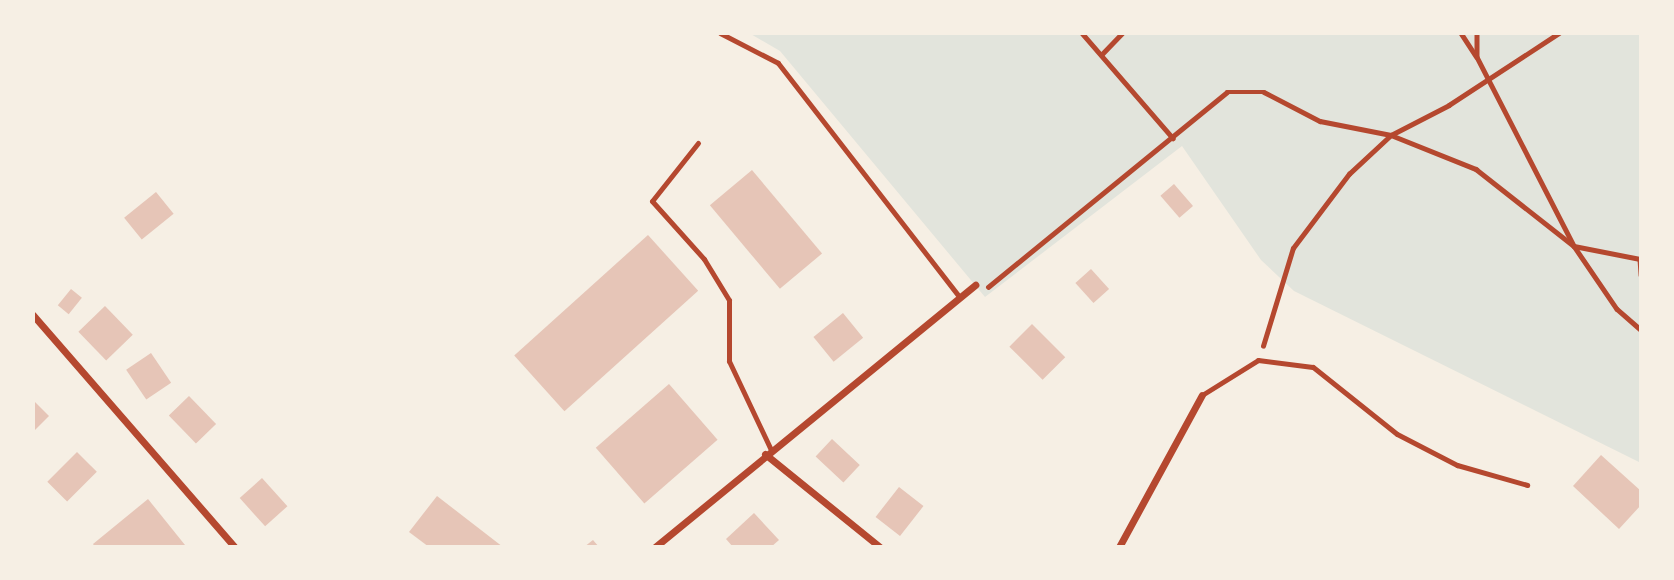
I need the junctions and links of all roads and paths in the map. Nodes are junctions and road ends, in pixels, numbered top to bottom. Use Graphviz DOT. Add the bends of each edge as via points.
graph roads {
  1 [pos="720,33"];
  2 [pos="1082,33"];
  3 [pos="1122,33"];
  4 [pos="1461,33"];
  5 [pos="1477,33"];
  6 [pos="1559,33"];
  7 [pos="1101,55"];
  8 [pos="1477,57"];
  9 [pos="1491,76"];
  10 [pos="1391,135"];
  11 [pos="698,144"];
  12 [pos="1574,246"];
  13 [pos="1640,257"];
  14 [pos="1641,275"];
  15 [pos="975,285"];
  16 [pos="960,296"];
  17 [pos="33,315"];
  18 [pos="1641,330"];
  19 [pos="1258,360"];
  20 [pos="1202,396"];
  21 [pos="768,452"];
  22 [pos="1527,485"];
  23 [pos="234,547"];
  24 [pos="655,547"];
  25 [pos="880,547"];
  26 [pos="1119,547"];
  1 -- 16 [label="lane" via="778,63"];
  2 -- 7 [label="path"];
  3 -- 7 [label="path"];
  4 -- 8 [label="path"];
  5 -- 8 [label="path"];
  6 -- 9 [label="path"];
  7 -- 10 [label="path" via="1173,138 1227,92 1264,92 1320,121"];
  8 -- 9 [label="path"];
  9 -- 10 [label="path" via="1449,106"];
  9 -- 12 [label="path"];
  10 -- 12 [label="path" via="1476,169"];
  10 -- 19 [label="path" via="1349,174 1293,248"];
  11 -- 21 [label="lane" via="652,201 704,259 729,300 729,361"];
  12 -- 13 [label="path"];
  12 -- 18 [label="path" via="1617,309"];
  13 -- 14 [label="path"];
  15 -- 16 [label="street"];
  16 -- 21 [label="street"];
  17 -- 23 [label="street"];
  19 -- 20 [label="lane"];
  19 -- 22 [label="lane" via="1313,367 1397,434 1457,465"];
  20 -- 26 [label="street"];
  21 -- 24 [label="street"];
  21 -- 25 [label="street"];
}
